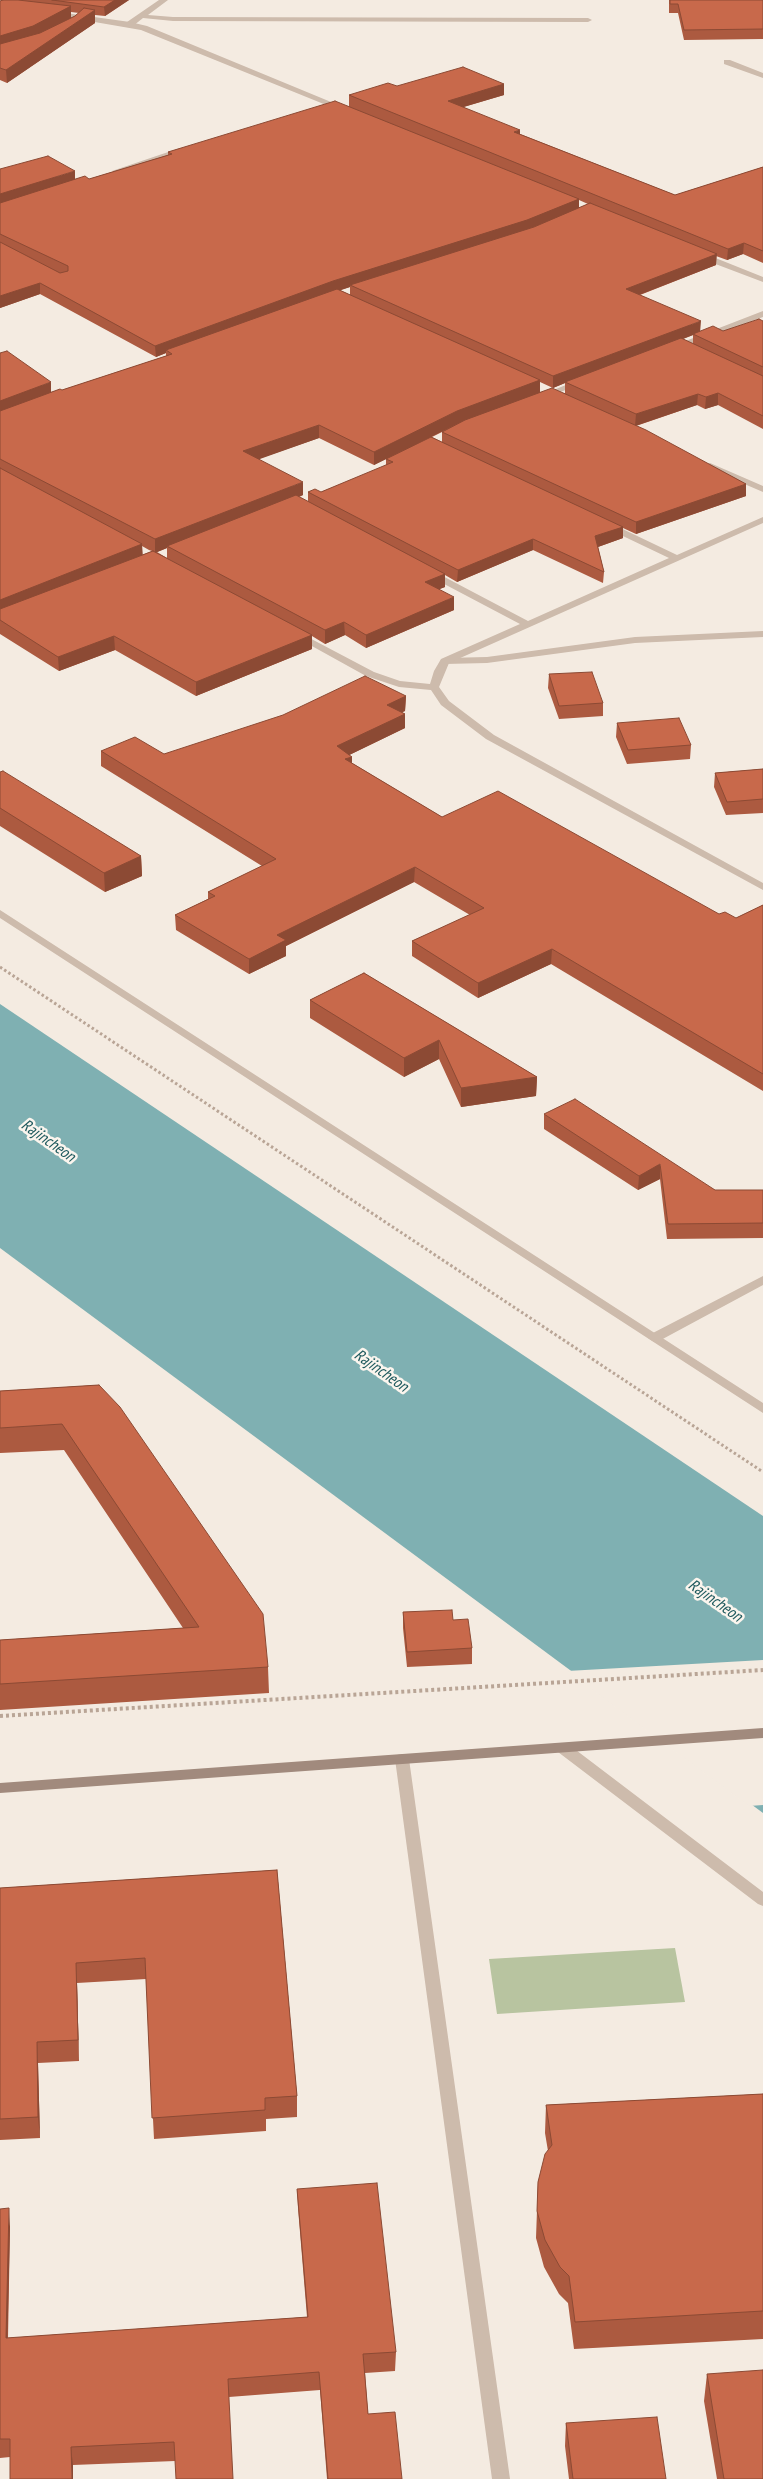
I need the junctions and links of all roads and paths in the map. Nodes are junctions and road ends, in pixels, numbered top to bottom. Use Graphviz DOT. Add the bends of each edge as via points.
graph roads {
  1 [pos="164,0"];
  2 [pos="45,12"];
  3 [pos="82,16"];
  4 [pos="141,16"];
  5 [pos="588,20"];
  6 [pos="130,24"];
  7 [pos="72,25"];
  8 [pos="727,62"];
  9 [pos="763,76"];
  10 [pos="330,104"];
  11 [pos="320,106"];
  12 [pos="348,111"];
  13 [pos="190,148"];
  14 [pos="106,174"];
  15 [pos="690,250"];
  16 [pos="763,280"];
  17 [pos="763,314"];
  18 [pos="663,352"];
  19 [pos="593,378"];
  20 [pos="545,392"];
  21 [pos="532,401"];
  22 [pos="565,401"];
  23 [pos="705,463"];
  24 [pos="763,490"];
  25 [pos="763,520"];
  26 [pos="598,521"];
  27 [pos="678,558"];
  28 [pos="420,568"];
  29 [pos="527,624"];
  30 [pos="284,628"];
  31 [pos="763,634"];
  32 [pos="444,661"];
  33 [pos="434,687"];
  34 [pos="763,887"];
  35 [pos="0,913"];
  36 [pos="0,967"];
  37 [pos="763,1280"];
  38 [pos="654,1338"];
  39 [pos="763,1409"];
  40 [pos="763,1472"];
  41 [pos="763,1670"];
  42 [pos="0,1716"];
  43 [pos="763,1733"];
  44 [pos="563,1748"];
  45 [pos="402,1759"];
  46 [pos="0,1788"];
  47 [pos="763,1900"];
  48 [pos="500,2479"];
  1 -- 4 [label="street"];
  2 -- 3 [label="street"];
  3 -- 6 [label="street"];
  3 -- 7 [label="street"];
  4 -- 5 [label="street" via="173,19"];
  4 -- 6 [label="street"];
  6 -- 10 [label="street"];
  8 -- 9 [label="street"];
  10 -- 11 [label="street"];
  10 -- 12 [label="street"];
  13 -- 14 [label="street"];
  15 -- 16 [label="street"];
  17 -- 18 [label="street" via="684,347"];
  19 -- 20 [label="street"];
  20 -- 21 [label="street"];
  20 -- 22 [label="street"];
  23 -- 24 [label="street"];
  25 -- 27 [label="street"];
  26 -- 27 [label="street"];
  27 -- 29 [label="street"];
  28 -- 29 [label="street"];
  29 -- 32 [label="street"];
  30 -- 33 [label="street" via="370,674 399,684"];
  31 -- 32 [label="street" via="635,640 486,660"];
  32 -- 33 [label="street"];
  33 -- 34 [label="street" via="445,703 490,737"];
  35 -- 38 [label="street"];
  36 -- 40 [label="path"];
  37 -- 38 [label="street"];
  38 -- 39 [label="street"];
  41 -- 42 [label="path"];
  43 -- 44 [label="main road"];
  44 -- 45 [label="main road"];
  44 -- 47 [label="street"];
  45 -- 46 [label="main road"];
  45 -- 48 [label="street"];
}
